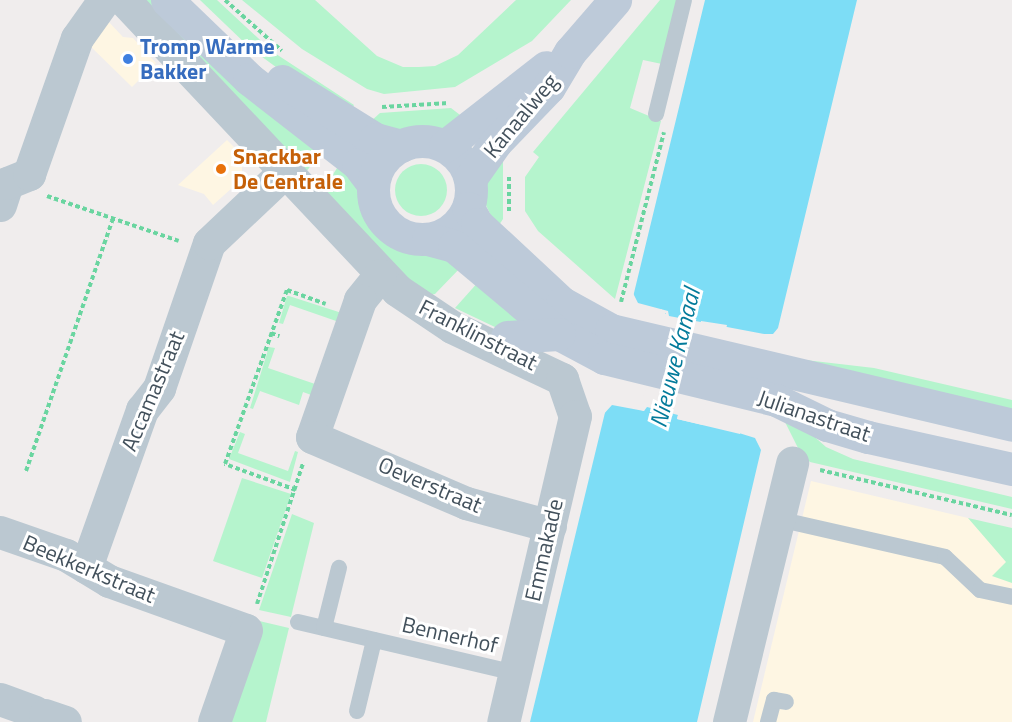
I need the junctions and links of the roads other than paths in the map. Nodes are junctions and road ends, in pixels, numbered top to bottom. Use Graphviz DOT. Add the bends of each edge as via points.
graph roads {
  1 [pos="104,0"];
  2 [pos="124,0"];
  3 [pos="167,0"];
  4 [pos="190,0"];
  5 [pos="615,0"];
  6 [pos="684,0"];
  7 [pos="570,52"];
  8 [pos="662,117"];
  9 [pos="401,146"];
  10 [pos="445,146"];
  11 [pos="283,173"];
  12 [pos="373,184"];
  13 [pos="469,193"];
  14 [pos="0,205"];
  15 [pos="428,239"];
  16 [pos="380,275"];
  17 [pos="559,334"];
  18 [pos="620,334"];
  19 [pos="491,337"];
  20 [pos="562,379"];
  21 [pos="753,380"];
  22 [pos="1012,425"];
  23 [pos="792,463"];
  24 [pos="1012,470"];
  25 [pos="778,519"];
  26 [pos="550,526"];
  27 [pos="0,532"];
  28 [pos="86,567"];
  29 [pos="339,568"];
  30 [pos="1012,597"];
  31 [pos="298,622"];
  32 [pos="324,628"];
  33 [pos="374,640"];
  34 [pos="515,673"];
  35 [pos="0,699"];
  36 [pos="786,702"];
  37 [pos="357,711"];
  38 [pos="48,716"];
  39 [pos="214,722"];
  40 [pos="503,722"];
  41 [pos="729,722"];
  42 [pos="768,722"];
  1 -- 14 [label="street" via="77,38 29,174 8,183"];
  2 -- 11 [label="street, Franklinstraat"];
  3 -- 12 [label="main road" via="249,79 358,164"];
  4 -- 9 [label="main road" via="236,47 293,89 375,139"];
  5 -- 7 [label="main road, Kanaalweg"];
  6 -- 8 [label="lane"];
  7 -- 10 [label="main road, Kanaalweg" via="535,73"];
  7 -- 13 [label="main road, Kanaalweg" via="549,87 496,142"];
  9 -- 10 [label="main road" via="415,141"];
  9 -- 12 [label="main road" via="378,168"];
  10 -- 13 [label="main road" via="460,160"];
  11 -- 16 [label="street, Franklinstraat"];
  11 -- 28 [label="street, Accamastraat" via="209,243 159,388 142,410"];
  12 -- 15 [label="main road" via="374,199 387,225 399,234"];
  13 -- 15 [label="main road" via="459,223"];
  13 -- 18 [label="main road" via="508,255 562,303"];
  15 -- 17 [label="main road, Franklinstraat" via="454,246 467,255"];
  16 -- 19 [label="street, Franklinstraat" via="427,312"];
  16 -- 26 [label="street, Oeverstraat" via="360,300 312,437 466,503"];
  17 -- 18 [label="main road, Franklinstraat"];
  17 -- 19 [label="main road"];
  18 -- 21 [label="main road, Julianastraat"];
  19 -- 20 [label="street, Franklinstraat"];
  20 -- 26 [label="street, Emmakade" via="575,416"];
  21 -- 22 [label="main road, Julianastraat"];
  21 -- 24 [label="main road, Julianastraat" via="827,425"];
  23 -- 25 [label="street"];
  25 -- 30 [label="lane" via="945,557 980,590"];
  25 -- 41 [label="street"];
  26 -- 34 [label="street, Emmakade"];
  27 -- 28 [label="street, Beekkerkstraat" via="66,555"];
  28 -- 39 [label="street, Beekkerkstraat" via="109,581 246,630"];
  29 -- 32 [label="lane"];
  31 -- 32 [label="lane, Bennerhof"];
  32 -- 33 [label="lane, Bennerhof"];
  33 -- 34 [label="lane, Bennerhof"];
  33 -- 37 [label="lane, Bennerhof"];
  34 -- 40 [label="street, Emmakade"];
  35 -- 38 [label="street"];
  36 -- 42 [label="lane" via="774,700"];
}
